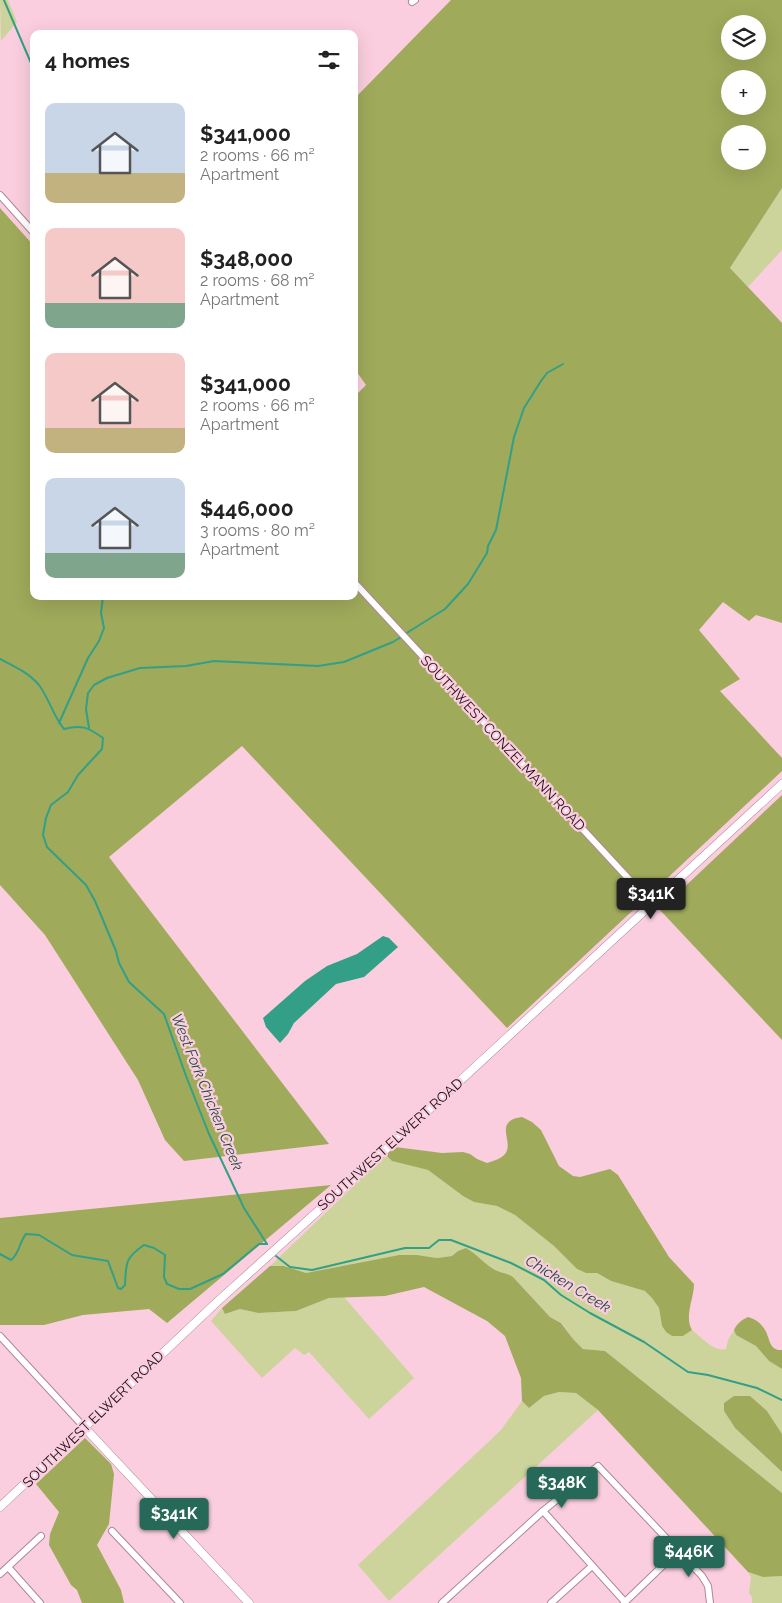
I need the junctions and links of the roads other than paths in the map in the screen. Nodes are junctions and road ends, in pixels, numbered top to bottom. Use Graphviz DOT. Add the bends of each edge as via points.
graph roads {
  1 [pos="0,195"];
  2 [pos="30,229"];
  3 [pos="358,586"];
  4 [pos="782,784"];
  5 [pos="652,904"];
  6 [pos="0,1336"];
  7 [pos="84,1428"];
  8 [pos="0,1506"];
  9 [pos="543,1511"];
  10 [pos="112,1531"];
  11 [pos="42,1536"];
  12 [pos="678,1551"];
  13 [pos="592,1566"];
  14 [pos="8,1567"];
  15 [pos="0,1574"];
  16 [pos="625,1602"];
  17 [pos="40,1603"];
  18 [pos="180,1603"];
  19 [pos="249,1603"];
  20 [pos="442,1603"];
  21 [pos="551,1603"];
  22 [pos="710,1603"];
  1 -- 2 [label="street"];
  3 -- 5 [label="street, SOUTHWEST CONZELMANN ROAD"];
  4 -- 5 [label="main road, SOUTHWEST ELWERT ROAD"];
  5 -- 7 [label="main road, SOUTHWEST ELWERT ROAD"];
  6 -- 7 [label="street"];
  7 -- 8 [label="main road, SOUTHWEST ELWERT ROAD"];
  7 -- 19 [label="main road"];
  9 -- 12 [label="street" via="598,1466"];
  9 -- 13 [label="street"];
  9 -- 20 [label="street"];
  10 -- 18 [label="street"];
  11 -- 14 [label="street"];
  12 -- 16 [label="street"];
  12 -- 22 [label="street" via="705,1581 710,1591"];
  13 -- 16 [label="street"];
  13 -- 21 [label="street"];
  14 -- 15 [label="street"];
  14 -- 17 [label="street"];
}
